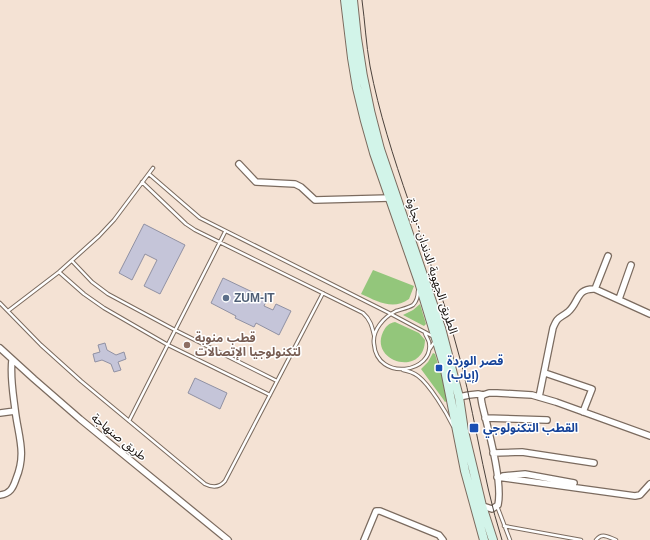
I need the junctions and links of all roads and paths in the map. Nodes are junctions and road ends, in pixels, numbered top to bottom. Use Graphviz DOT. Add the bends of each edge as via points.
graph roads {
  1 [pos="345,0"];
  2 [pos="353,0"];
  3 [pos="239,164"];
  4 [pos="153,168"];
  5 [pos="149,174"];
  6 [pos="142,182"];
  7 [pos="390,198"];
  8 [pos="225,232"];
  9 [pos="220,242"];
  10 [pos="608,256"];
  11 [pos="72,261"];
  12 [pos="631,264"];
  13 [pos="59,272"];
  14 [pos="419,282"];
  15 [pos="595,290"];
  16 [pos="322,293"];
  17 [pos="619,299"];
  18 [pos="0,303"];
  19 [pos="8,311"];
  20 [pos="391,314"];
  21 [pos="650,314"];
  22 [pos="441,328"];
  23 [pos="176,330"];
  24 [pos="425,333"];
  25 [pos="374,336"];
  26 [pos="436,339"];
  27 [pos="168,345"];
  28 [pos="0,348"];
  29 [pos="428,350"];
  30 [pos="448,352"];
  31 [pos="12,360"];
  32 [pos="403,370"];
  33 [pos="544,373"];
  34 [pos="277,381"];
  35 [pos="270,395"];
  36 [pos="483,395"];
  37 [pos="539,397"];
  38 [pos="455,398"];
  39 [pos="15,411"];
  40 [pos="583,412"];
  41 [pos="0,413"];
  42 [pos="486,418"];
  43 [pos="547,420"];
  44 [pos="129,421"];
  45 [pos="457,434"];
  46 [pos="650,436"];
  47 [pos="493,453"];
  48 [pos="594,463"];
  49 [pos="499,477"];
  50 [pos="574,483"];
  51 [pos="650,484"];
  52 [pos="470,493"];
  53 [pos="0,496"];
  54 [pos="482,506"];
  55 [pos="497,506"];
  56 [pos="504,526"];
  57 [pos="228,540"];
  58 [pos="364,540"];
  59 [pos="443,540"];
  60 [pos="484,540"];
  61 [pos="493,540"];
  62 [pos="510,540"];
  63 [pos="579,540"];
  64 [pos="596,540"];
  65 [pos="616,540"];
  1 -- 7 [label="main road, الطريق الجهوية الدندان - بجاوة" via="357,88 370,140"];
  2 -- 22 [label="main road, الطريق الجهوية الدندان - بجاوة" via="359,57 380,149"];
  3 -- 7 [label="street" via="256,182 295,184 315,200"];
  4 -- 5 [label="lane"];
  5 -- 6 [label="lane"];
  5 -- 8 [label="lane" via="200,218"];
  6 -- 9 [label="lane" via="186,224"];
  6 -- 11 [label="lane" via="114,220"];
  7 -- 14 [label="main road, الطريق الجهوية الدندان - بجاوة"];
  8 -- 9 [label="lane"];
  8 -- 20 [label="lane"];
  9 -- 16 [label="lane"];
  9 -- 23 [label="lane"];
  10 -- 15 [label="street"];
  11 -- 13 [label="lane"];
  11 -- 23 [label="lane" via="108,294"];
  12 -- 17 [label="street"];
  13 -- 19 [label="lane"];
  13 -- 27 [label="lane" via="104,308"];
  14 -- 20 [label="lane" via="416,301 409,307"];
  14 -- 26 [label="main road, الطريق الجهوية الدندان - بجاوة"];
  15 -- 17 [label="street"];
  15 -- 33 [label="street" via="586,290 582,293 568,312 556,320"];
  16 -- 25 [label="lane" via="364,313 368,317"];
  16 -- 34 [label="lane"];
  17 -- 21 [label="street"];
  18 -- 19 [label="lane"];
  19 -- 44 [label="lane" via="81,382"];
  20 -- 24 [label="lane"];
  20 -- 25 [label="lane" via="382,321"];
  22 -- 26 [label="lane"];
  22 -- 30 [label="main road, الطريق الجهوية الدندان - بجاوة"];
  23 -- 27 [label="lane"];
  23 -- 34 [label="lane"];
  24 -- 26 [label="lane"];
  24 -- 29 [label="lane" via="429,342"];
  25 -- 32 [label="lane" via="380,360 394,369"];
  26 -- 29 [label="lane"];
  26 -- 30 [label="lane"];
  26 -- 38 [label="main road, الطريق الجهوية الدندان - بجاوة"];
  27 -- 35 [label="lane"];
  27 -- 44 [label="lane"];
  28 -- 31 [label="street, طريق صنهاجة"];
  29 -- 32 [label="lane" via="419,364"];
  30 -- 38 [label="main road, الطريق الجهوية الدندان - بجاوة"];
  31 -- 39 [label="street"];
  31 -- 57 [label="street, طريق صنهاجة"];
  32 -- 45 [label="lane" via="419,377 446,412"];
  33 -- 37 [label="street"];
  33 -- 40 [label="street" via="592,389"];
  34 -- 35 [label="lane"];
  35 -- 44 [label="lane" via="225,481 217,486 205,484"];
  36 -- 37 [label="street" via="497,393"];
  36 -- 38 [label="street"];
  36 -- 42 [label="street" via="481,398"];
  37 -- 40 [label="street"];
  38 -- 45 [label="main road, الطريق الجهوية الدندان - بجاوة"];
  38 -- 54 [label="main road, الطريق الجهوية الدندان - بجاوة"];
  39 -- 41 [label="street"];
  39 -- 53 [label="street" via="22,448 20,469 12,489"];
  40 -- 46 [label="street"];
  42 -- 43 [label="street"];
  42 -- 47 [label="street"];
  45 -- 52 [label="main road, الطريق الجهوية الدندان - بجاوة"];
  47 -- 48 [label="street" via="522,452"];
  47 -- 49 [label="street"];
  49 -- 50 [label="street" via="525,474"];
  49 -- 51 [label="street" via="635,496 640,495"];
  49 -- 55 [label="street"];
  52 -- 54 [label="street"];
  52 -- 60 [label="main road, الطريق الجهوية الدندان - بجاوة"];
  54 -- 55 [label="street" via="491,509"];
  54 -- 61 [label="main road, الطريق الجهوية الدندان - بجاوة"];
  55 -- 56 [label="lane"];
  56 -- 62 [label="lane"];
  56 -- 63 [label="lane"];
  58 -- 59 [label="street" via="376,511 380,511 439,535"];
  64 -- 65 [label="lane" via="604,535"];
}
